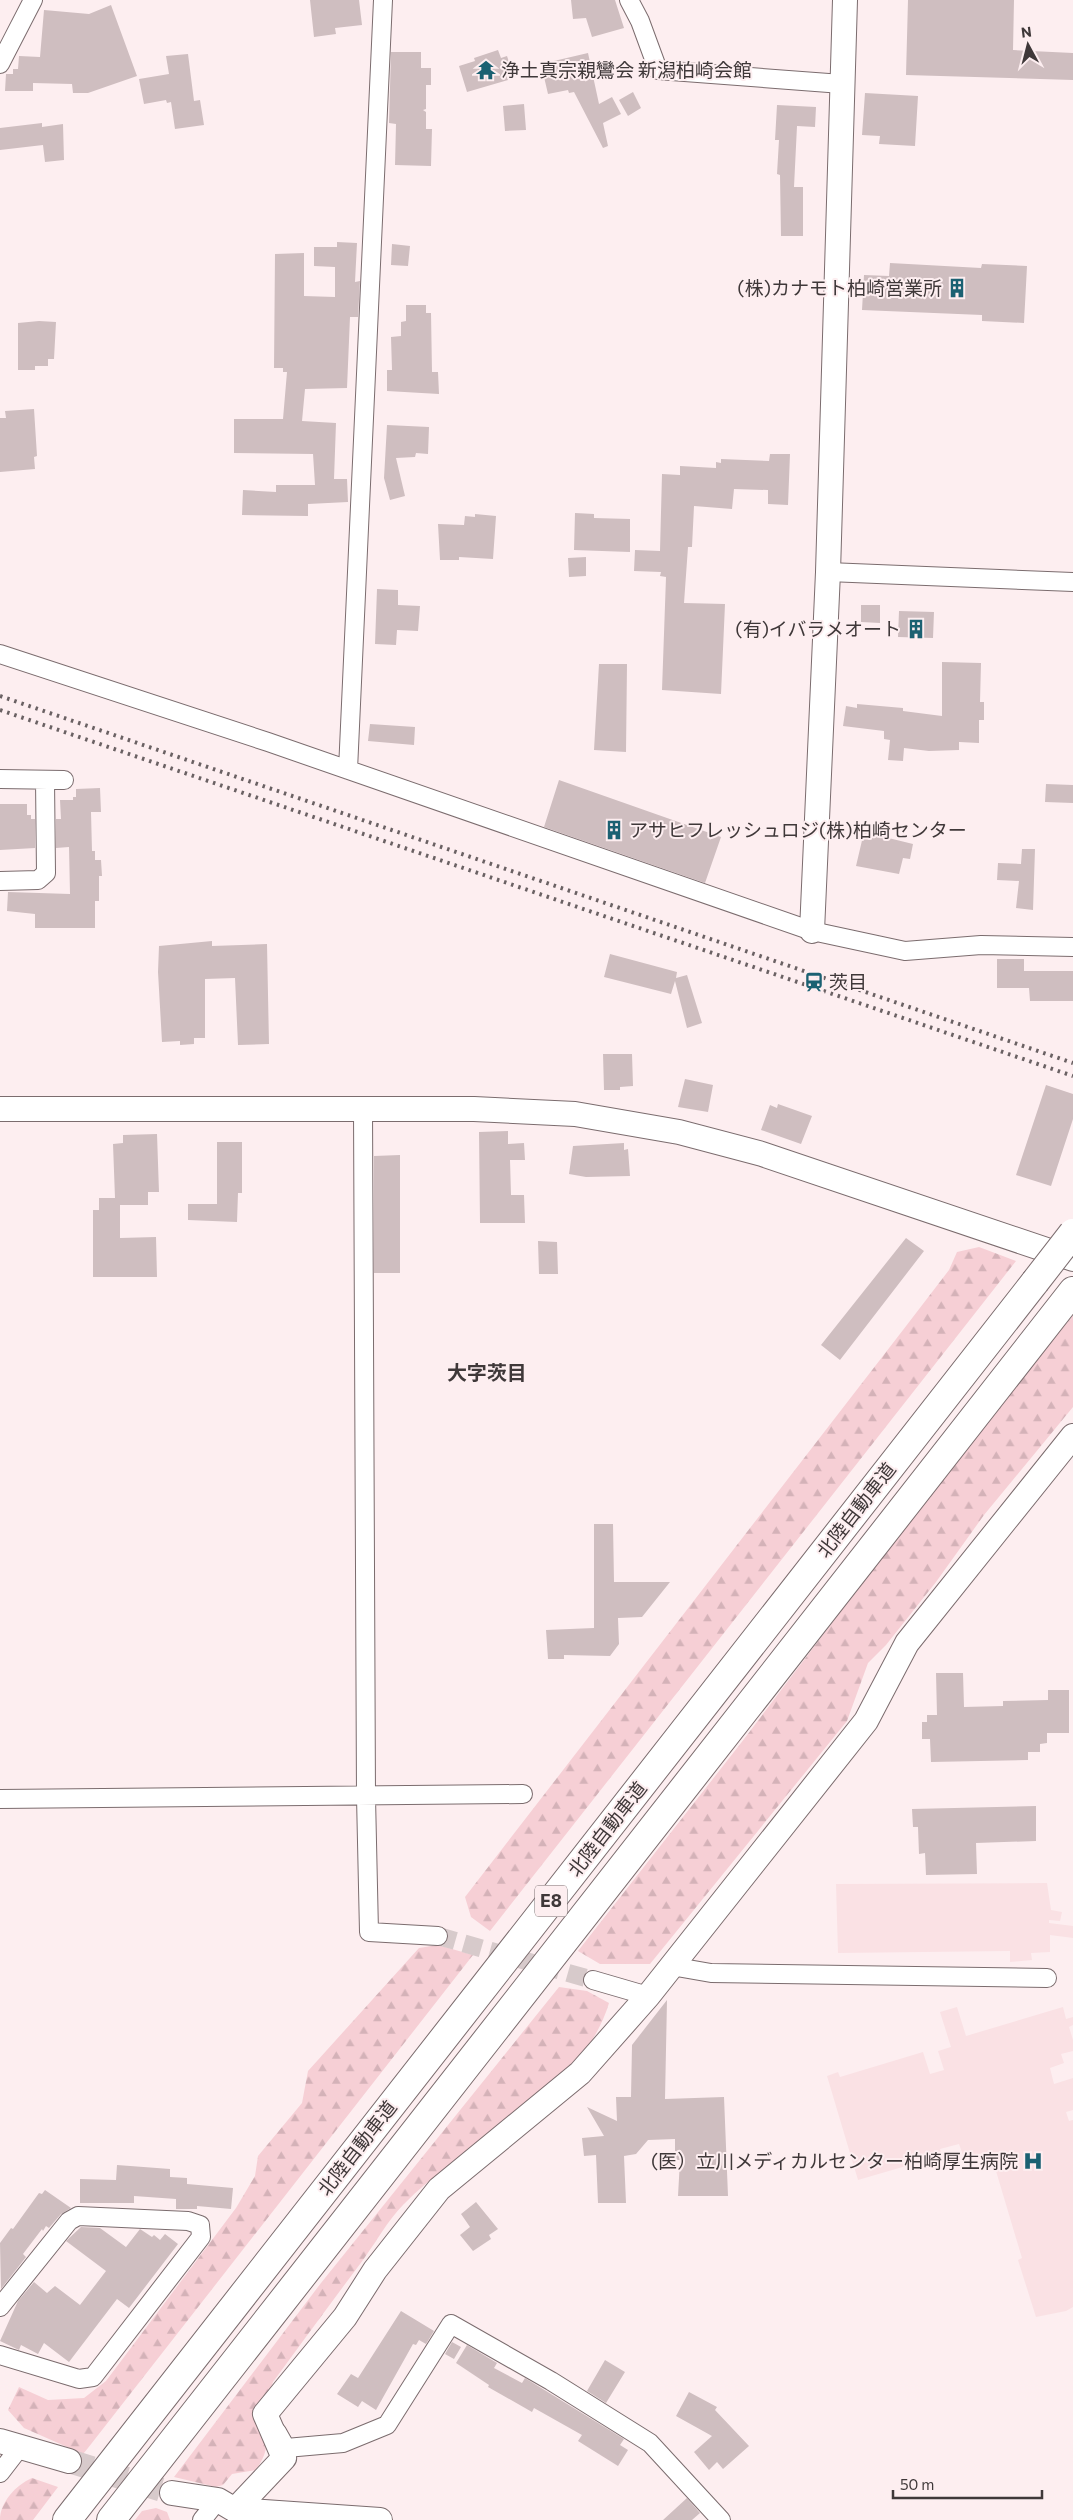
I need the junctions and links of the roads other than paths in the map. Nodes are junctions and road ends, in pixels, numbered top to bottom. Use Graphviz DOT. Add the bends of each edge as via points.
graph roads {
  1 [pos="33,0"];
  2 [pos="383,0"];
  3 [pos="629,0"];
  4 [pos="845,0"];
  5 [pos="0,64"];
  6 [pos="842,84"];
  7 [pos="828,572"];
  8 [pos="1073,582"];
  9 [pos="0,654"];
  10 [pos="348,770"];
  11 [pos="0,779"];
  12 [pos="45,780"];
  13 [pos="64,780"];
  14 [pos="0,881"];
  15 [pos="812,931"];
  16 [pos="1073,947"];
  17 [pos="0,1109"];
  18 [pos="363,1109"];
  19 [pos="1073,1233"];
  20 [pos="1073,1258"];
  21 [pos="1072,1292"];
  22 [pos="1073,1436"];
  23 [pos="523,1794"];
  24 [pos="366,1797"];
  25 [pos="0,1800"];
  26 [pos="438,1936"];
  27 [pos="671,1966"];
  28 [pos="1047,1978"];
  29 [pos="592,1980"];
  30 [pos="648,1996"];
  31 [pos="0,2307"];
  32 [pos="0,2355"];
  33 [pos="265,2414"];
  34 [pos="10,2444"];
  35 [pos="69,2461"];
  36 [pos="0,2473"];
  37 [pos="172,2493"];
  38 [pos="227,2505"];
  39 [pos="333,2518"];
  40 [pos="67,2520"];
  41 [pos="111,2520"];
  42 [pos="202,2520"];
  43 [pos="380,2520"];
  44 [pos="721,2520"];
  1 -- 5 [label="street"];
  2 -- 10 [label="street"];
  3 -- 6 [label="street" via="658,70"];
  4 -- 6 [label="street"];
  6 -- 7 [label="street"];
  7 -- 8 [label="street"];
  7 -- 15 [label="street"];
  9 -- 10 [label="street"];
  10 -- 15 [label="street"];
  11 -- 12 [label="street"];
  12 -- 13 [label="street"];
  12 -- 14 [label="street" via="46,873 38,880"];
  15 -- 16 [label="street" via="905,951 981,945"];
  17 -- 18 [label="street"];
  18 -- 20 [label="street" via="474,1109 576,1114 679,1132 762,1154"];
  18 -- 24 [label="street"];
  19 -- 40 [label="highway, 北陸自動車道 / E8, bridge"];
  21 -- 41 [label="highway, 北陸自動車道 / E8"];
  22 -- 27 [label="street" via="907,1643 866,1721"];
  23 -- 24 [label="street"];
  24 -- 25 [label="street"];
  24 -- 26 [label="street" via="369,1932"];
  27 -- 28 [label="street" via="711,1973"];
  27 -- 30 [label="street"];
  29 -- 30 [label="street"];
  30 -- 33 [label="street" via="580,2073 439,2189 375,2270 345,2317"];
  31 -- 32 [label="street" via="69,2221 78,2216 188,2221 200,2225 201,2237 93,2377 79,2379"];
  33 -- 38 [label="street" via="284,2458"];
  33 -- 44 [label="street" via="286,2448 343,2444 387,2425 451,2324 650,2443"];
  34 -- 35 [label="street"];
  34 -- 36 [label="street"];
  37 -- 38 [label="street"];
  38 -- 39 [label="street"];
  38 -- 42 [label="street"];
  39 -- 43 [label="street"];
}
